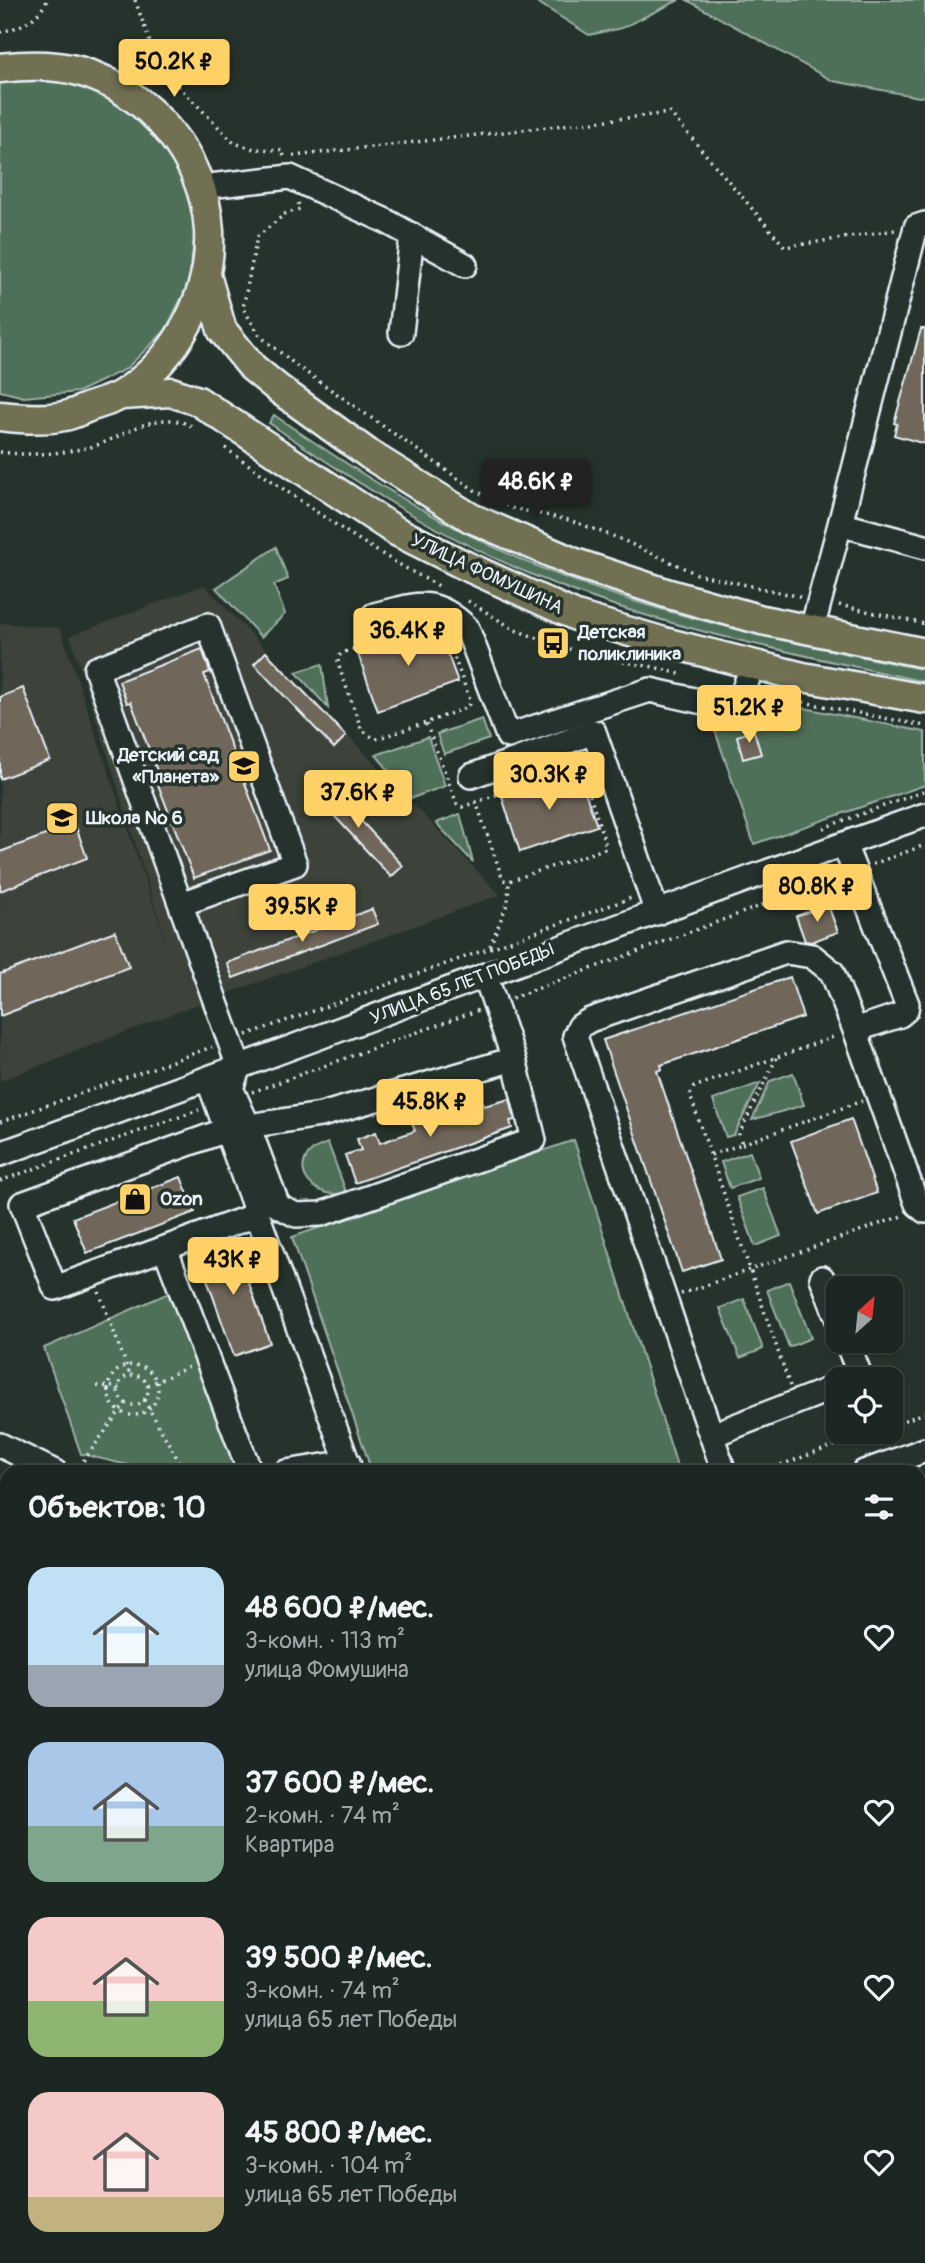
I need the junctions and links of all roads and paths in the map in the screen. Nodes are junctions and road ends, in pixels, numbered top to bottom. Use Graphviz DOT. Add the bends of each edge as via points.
graph roads {
  1 [pos="47,0"];
  2 [pos="135,0"];
  3 [pos="0,32"];
  4 [pos="0,68"];
  5 [pos="287,167"];
  6 [pos="200,187"];
  7 [pos="920,226"];
  8 [pos="412,235"];
  9 [pos="465,265"];
  10 [pos="206,275"];
  11 [pos="401,333"];
  12 [pos="122,395"];
  13 [pos="0,416"];
  14 [pos="840,524"];
  15 [pos="925,547"];
  16 [pos="820,601"];
  17 [pos="374,615"];
  18 [pos="925,624"];
  19 [pos="420,625"];
  20 [pos="812,629"];
  21 [pos="447,637"];
  22 [pos="925,653"];
  23 [pos="753,664"];
  24 [pos="925,699"];
  25 [pos="426,723"];
  26 [pos="471,776"];
  27 [pos="925,791"];
  28 [pos="475,802"];
  29 [pos="925,815"];
  30 [pos="820,829"];
  31 [pos="844,844"];
  32 [pos="925,845"];
  33 [pos="856,871"];
  34 [pos="509,881"];
  35 [pos="653,902"];
  36 [pos="181,904"];
  37 [pos="490,947"];
  38 [pos="485,975"];
  39 [pos="495,1004"];
  40 [pos="855,1030"];
  41 [pos="230,1041"];
  42 [pos="778,1055"];
  43 [pos="514,1059"];
  44 [pos="239,1067"];
  45 [pos="208,1079"];
  46 [pos="878,1095"];
  47 [pos="236,1097"];
  48 [pos="0,1122"];
  49 [pos="237,1128"];
  50 [pos="742,1144"];
  51 [pos="0,1154"];
  52 [pos="710,1155"];
  53 [pos="916,1212"];
  54 [pos="256,1215"];
  55 [pos="165,1248"];
  56 [pos="748,1270"];
  57 [pos="92,1274"];
  58 [pos="822,1278"];
  59 [pos="826,1288"];
  60 [pos="665,1300"];
  61 [pos="207,1359"];
  62 [pos="127,1365"];
  63 [pos="130,1375"];
  64 [pos="157,1381"];
  65 [pos="147,1385"];
  66 [pos="97,1386"];
  67 [pos="108,1387"];
  68 [pos="119,1387"];
  69 [pos="826,1392"];
  70 [pos="793,1394"];
  71 [pos="144,1400"];
  72 [pos="126,1403"];
  73 [pos="149,1410"];
  74 [pos="120,1412"];
  75 [pos="925,1413"];
  76 [pos="903,1421"];
  77 [pos="708,1427"];
  78 [pos="839,1444"];
  79 [pos="0,1445"];
  80 [pos="925,1450"];
  81 [pos="41,1465"];
  82 [pos="80,1465"];
  83 [pos="181,1465"];
  84 [pos="247,1465"];
  85 [pos="349,1465"];
  86 [pos="722,1465"];
  87 [pos="781,1465"];
  88 [pos="883,1465"];
  1 -- 3 [label="path" via="42,13"];
  2 -- 5 [label="path" via="158,65 234,143 282,150"];
  4 -- 6 [label="main road" via="33,64 79,71 119,88 161,122 182,148"];
  5 -- 6 [label="street"];
  5 -- 7 [label="path" via="670,113 785,247"];
  5 -- 8 [label="street"];
  5 -- 16 [label="path" via="300,209 285,214 257,237 243,307 260,336 476,491 512,508 606,533 697,574"];
  6 -- 10 [label="main road" via="209,231"];
  7 -- 14 [label="street"];
  8 -- 9 [label="street"];
  8 -- 11 [label="street"];
  10 -- 12 [label="main road" via="190,323 161,364"];
  10 -- 20 [label="main road" via="222,330 253,368 370,454 471,518 575,563 668,594"];
  12 -- 13 [label="main road" via="64,416"];
  12 -- 23 [label="main road, УЛИЦА ФОМУШИНА" via="171,392 198,401 396,531 576,616"];
  14 -- 15 [label="street"];
  14 -- 16 [label="street"];
  16 -- 18 [label="path"];
  16 -- 20 [label="street"];
  17 -- 23 [label="street" via="419,604 454,616 467,628 508,736 650,690 734,706"];
  19 -- 25 [label="path" via="342,653 338,664 367,734 376,738"];
  20 -- 22 [label="main road"];
  21 -- 25 [label="path" via="470,700 465,708"];
  23 -- 24 [label="main road, УЛИЦА ФОМУШИНА"];
  25 -- 28 [label="path" via="454,800 462,807"];
  26 -- 35 [label="street" via="594,732"];
  27 -- 30 [label="path"];
  28 -- 34 [label="path" via="500,874"];
  28 -- 34 [label="path" via="575,767 583,773 604,849"];
  29 -- 31 [label="street, УЛИЦА 65 ЛЕТ ПОБЕДЫ"];
  31 -- 33 [label="street"];
  31 -- 35 [label="street, УЛИЦА 65 ЛЕТ ПОБЕДЫ"];
  32 -- 33 [label="path"];
  33 -- 39 [label="path"];
  33 -- 40 [label="street" via="907,1004 900,1015"];
  34 -- 37 [label="path" via="508,902"];
  35 -- 37 [label="path"];
  35 -- 38 [label="street, УЛИЦА 65 ЛЕТ ПОБЕДЫ"];
  36 -- 36 [label="street" via="96,669 208,625 295,864"];
  36 -- 41 [label="street"];
  37 -- 41 [label="path"];
  38 -- 39 [label="street"];
  38 -- 44 [label="street, УЛИЦА 65 ЛЕТ ПОБЕДЫ"];
  39 -- 43 [label="street"];
  39 -- 47 [label="path"];
  40 -- 42 [label="path"];
  40 -- 46 [label="street"];
  40 -- 60 [label="street" via="831,972 812,956 786,952 580,1026 575,1035"];
  41 -- 44 [label="street"];
  41 -- 48 [label="path"];
  42 -- 50 [label="path" via="739,1134"];
  42 -- 52 [label="path" via="691,1089"];
  43 -- 49 [label="street" via="321,1115"];
  43 -- 49 [label="street" via="534,1140 321,1214 296,1215 278,1206"];
  44 -- 45 [label="street, УЛИЦА 65 ЛЕТ ПОБЕДЫ"];
  44 -- 47 [label="street" via="231,1088"];
  45 -- 49 [label="street"];
  45 -- 51 [label="street, УЛИЦА 65 ЛЕТ ПОБЕДЫ"];
  46 -- 50 [label="path"];
  46 -- 53 [label="street"];
  47 -- 49 [label="street"];
  49 -- 54 [label="street"];
  49 -- 57 [label="street" via="22,1204 55,1288"];
  50 -- 52 [label="path"];
  52 -- 56 [label="path"];
  53 -- 56 [label="path"];
  54 -- 55 [label="street"];
  54 -- 85 [label="street"];
  55 -- 57 [label="street"];
  55 -- 61 [label="street"];
  56 -- 60 [label="path"];
  56 -- 70 [label="path"];
  57 -- 62 [label="path"];
  58 -- 59 [label="street"];
  60 -- 77 [label="street"];
  61 -- 64 [label="path"];
  61 -- 84 [label="street"];
  62 -- 63 [label="path"];
  62 -- 64 [label="path" via="143,1366"];
  62 -- 67 [label="path" via="113,1374"];
  63 -- 65 [label="path" via="139,1376"];
  63 -- 68 [label="path"];
  64 -- 65 [label="path"];
  64 -- 73 [label="path" via="159,1394"];
  65 -- 71 [label="path"];
  66 -- 67 [label="path"];
  67 -- 68 [label="path"];
  67 -- 74 [label="path" via="109,1399"];
  68 -- 72 [label="path"];
  69 -- 77 [label="street" via="712,1435"];
  71 -- 72 [label="path" via="136,1405"];
  71 -- 73 [label="path"];
  72 -- 74 [label="path"];
  73 -- 74 [label="path" via="136,1415"];
  73 -- 83 [label="path"];
  74 -- 82 [label="path"];
  75 -- 76 [label="path"];
  77 -- 86 [label="street"];
  78 -- 87 [label="path"];
  79 -- 81 [label="street"];
  80 -- 88 [label="street"];
}
